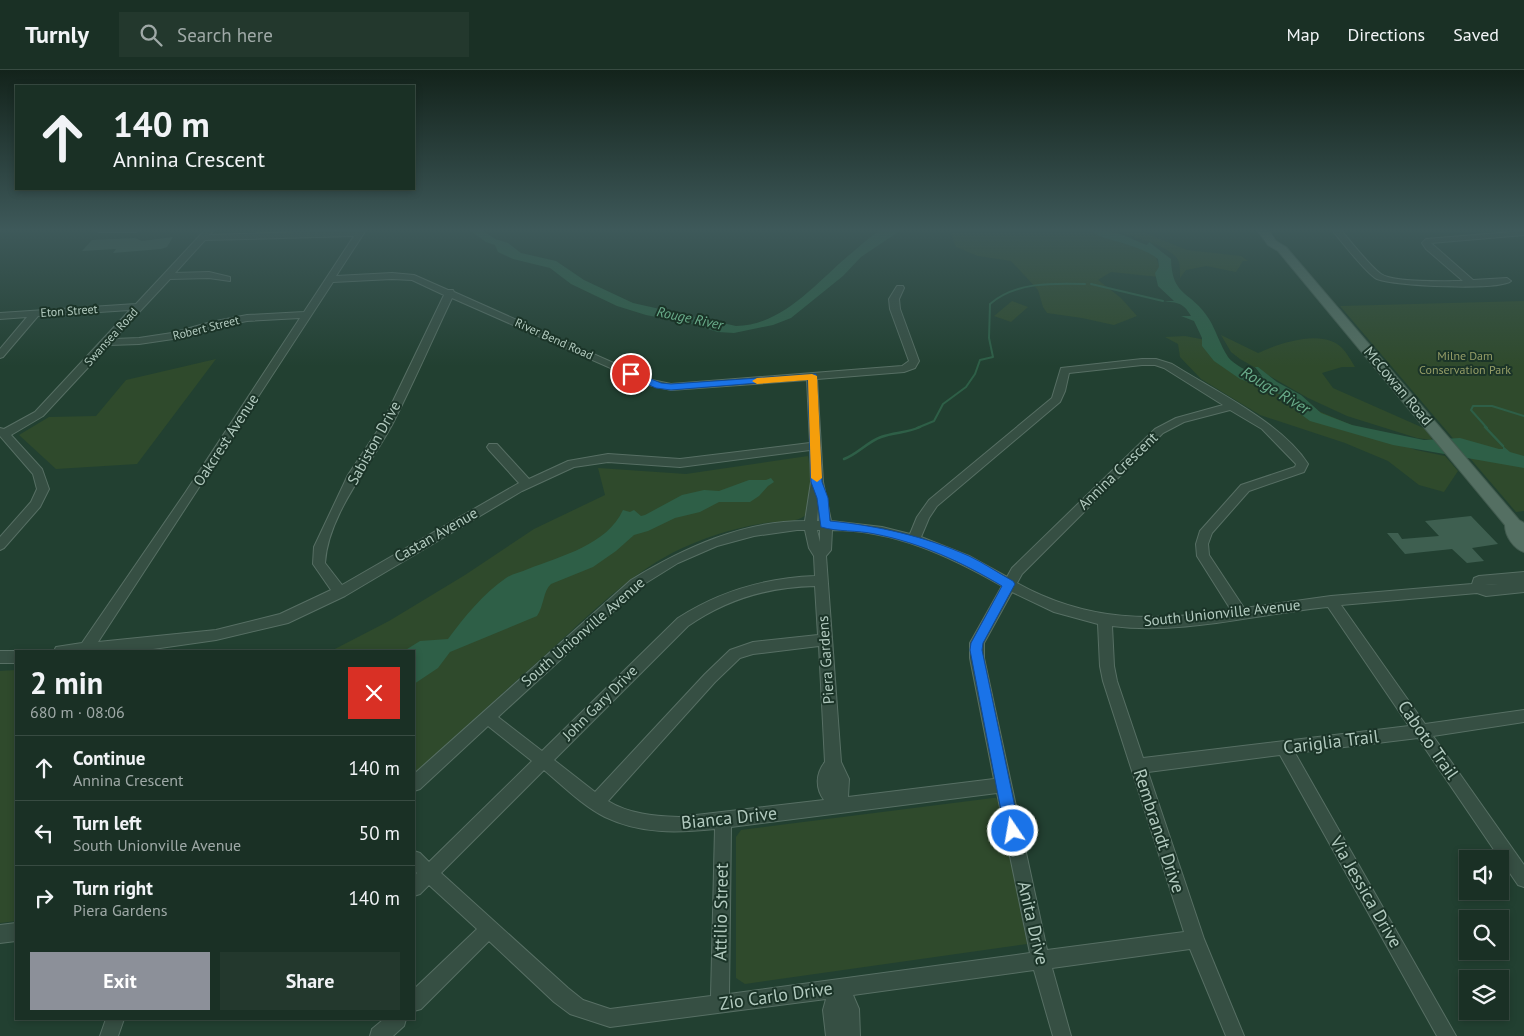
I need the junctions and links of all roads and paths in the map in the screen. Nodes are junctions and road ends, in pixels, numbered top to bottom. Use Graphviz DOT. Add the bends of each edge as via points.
graph roads {
  1 [pos="205,275"];
  2 [pos="209,275"];
  3 [pos="333,275"];
  4 [pos="1304,275"];
  5 [pos="1377,275"];
  6 [pos="1462,275"];
  7 [pos="166,276"];
  8 [pos="227,278"];
  9 [pos="330,279"];
  10 [pos="1507,281"];
  11 [pos="1470,282"];
  12 [pos="900,288"];
  13 [pos="450,292"];
  14 [pos="138,307"];
  15 [pos="35,314"];
  16 [pos="307,315"];
  17 [pos="0,316"];
  18 [pos="106,342"];
  19 [pos="0,355"];
  20 [pos="812,376"];
  21 [pos="1230,406"];
  22 [pos="2,433"];
  23 [pos="815,446"];
  24 [pos="493,447"];
  25 [pos="527,484"];
  26 [pos="818,524"];
  27 [pos="1518,527"];
  28 [pos="914,539"];
  29 [pos="0,545"];
  30 [pos="1524,546"];
  31 [pos="1524,577"];
  32 [pos="822,581"];
  33 [pos="1009,584"];
  34 [pos="1478,588"];
  35 [pos="1524,588"];
  36 [pos="340,592"];
  37 [pos="1331,601"];
  38 [pos="1240,612"];
  39 [pos="1105,620"];
  40 [pos="982,634"];
  41 [pos="825,640"];
  42 [pos="87,648"];
  43 [pos="70,650"];
  44 [pos="0,657"];
  45 [pos="15,657"];
  46 [pos="1524,716"];
  47 [pos="487,718"];
  48 [pos="1421,730"];
  49 [pos="1284,748"];
  50 [pos="542,760"];
  51 [pos="1138,766"];
  52 [pos="415,783"];
  53 [pos="1003,785"];
  54 [pos="596,802"];
  55 [pos="838,806"];
  56 [pos="724,820"];
  57 [pos="415,860"];
  58 [pos="429,873"];
  59 [pos="1522,874"];
  60 [pos="415,887"];
  61 [pos="489,929"];
  62 [pos="15,932"];
  63 [pos="0,934"];
  64 [pos="1194,939"];
  65 [pos="1040,960"];
  66 [pos="838,987"];
  67 [pos="415,1001"];
  68 [pos="720,1005"];
  69 [pos="115,1020"];
  70 [pos="396,1020"];
  71 [pos="109,1036"];
  72 [pos="379,1036"];
  73 [pos="835,1036"];
  74 [pos="851,1036"];
  75 [pos="1062,1036"];
  76 [pos="1235,1036"];
  77 [pos="1447,1036"];
  1 -- 7 [label="street"];
  2 -- 8 [label="street"];
  3 -- 9 [label="street, Oakcrest Avenue"];
  4 -- 27 [label="main road, McCowan Road"];
  5 -- 11 [label="street" via="1404,282"];
  6 -- 11 [label="street"];
  7 -- 14 [label="street, Swansea Road"];
  9 -- 13 [label="street, River Bend Road" via="403,276"];
  9 -- 16 [label="street, Oakcrest Avenue"];
  10 -- 11 [label="street"];
  12 -- 20 [label="street, River Bend Road" via="894,299 895,309 914,361 911,366"];
  13 -- 20 [label="street, River Bend Road" via="659,386 683,387"];
  13 -- 36 [label="street, Sabiston Drive" via="387,424 354,475 320,547 319,564"];
  14 -- 15 [label="street, Eton Street"];
  14 -- 18 [label="street, Swansea Road"];
  15 -- 17 [label="street, Eton Street"];
  15 -- 19 [label="street"];
  16 -- 18 [label="street, Robert Street" via="247,318 173,336"];
  16 -- 42 [label="street, Oakcrest Avenue"];
  18 -- 22 [label="street, Swansea Road" via="40,414"];
  20 -- 23 [label="street, Piera Gardens"];
  21 -- 28 [label="street" via="1175,369 1156,362 1067,369 1056,400 933,503"];
  21 -- 33 [label="street, Annina Crescent" via="1180,420 1159,431 1016,571"];
  21 -- 38 [label="street" via="1276,435 1302,464 1300,469 1245,488 1206,532 1202,544 1204,556"];
  22 -- 29 [label="street" via="38,472 43,489 36,504"];
  23 -- 25 [label="street, Castan Avenue" via="680,463 593,459 572,464"];
  23 -- 26 [label="street, Piera Gardens" via="817,482 813,497"];
  24 -- 25 [label="street"];
  25 -- 36 [label="street, Castan Avenue"];
  26 -- 28 [label="street, South Unionville Avenue" via="874,529"];
  26 -- 32 [label="street, Piera Gardens" via="825,550 820,555"];
  26 -- 47 [label="street, South Unionville Avenue" via="773,527 736,535 698,548 662,566 626,592"];
  27 -- 30 [label="main road, McCowan Road" via="1513,532"];
  28 -- 33 [label="street, South Unionville Avenue" via="966,560"];
  31 -- 34 [label="street, South Unionville Avenue" via="1479,581"];
  32 -- 41 [label="street, Piera Gardens"];
  32 -- 50 [label="street, John Gary Drive" via="778,583 750,589 691,616"];
  33 -- 39 [label="street, South Unionville Avenue" via="1052,605"];
  33 -- 40 [label="street, Annina Crescent"];
  34 -- 35 [label="street, South Unionville Avenue" via="1486,591"];
  34 -- 37 [label="street, South Unionville Avenue"];
  36 -- 42 [label="street, Castan Avenue" via="283,620 248,628 153,643"];
  37 -- 38 [label="street, South Unionville Avenue"];
  37 -- 48 [label="street, Caboto Trail"];
  38 -- 39 [label="street, South Unionville Avenue" via="1158,623"];
  39 -- 51 [label="street, Rembrandt Drive" via="1108,673"];
  40 -- 53 [label="street, Anita Drive" via="977,643 977,658"];
  41 -- 54 [label="street" via="753,648 735,654"];
  41 -- 55 [label="street, Piera Gardens" via="833,764 826,772 826,790"];
  42 -- 43 [label="street, Castan Avenue"];
  44 -- 45 [label="street"];
  46 -- 48 [label="street, Cariglia Trail"];
  47 -- 50 [label="street, Bianca Drive"];
  47 -- 52 [label="street, South Unionville Avenue"];
  48 -- 49 [label="street, Cariglia Trail"];
  48 -- 59 [label="street, Caboto Trail"];
  49 -- 51 [label="street, Cariglia Trail"];
  49 -- 77 [label="street, Via Jessica Drive"];
  50 -- 54 [label="street, Bianca Drive"];
  50 -- 58 [label="street, John Gary Drive"];
  51 -- 64 [label="street, Rembrandt Drive"];
  53 -- 55 [label="street, Bianca Drive"];
  53 -- 65 [label="street, Anita Drive"];
  54 -- 56 [label="street, Bianca Drive" via="621,816 655,824"];
  55 -- 56 [label="street, Bianca Drive"];
  56 -- 68 [label="street, Attilio Street"];
  57 -- 58 [label="street, Zio Carlo Drive"];
  58 -- 60 [label="street, John Gary Drive"];
  58 -- 61 [label="street, Zio Carlo Drive"];
  61 -- 67 [label="street"];
  61 -- 68 [label="street, Zio Carlo Drive" via="561,994 577,1007 592,1013 610,1018"];
  62 -- 63 [label="street"];
  64 -- 65 [label="street, Zio Carlo Drive"];
  64 -- 76 [label="street, Rembrandt Drive"];
  65 -- 66 [label="street, Zio Carlo Drive"];
  65 -- 75 [label="street, Anita Drive"];
  66 -- 68 [label="street, Zio Carlo Drive"];
  66 -- 73 [label="street" via="832,1010"];
  66 -- 74 [label="street" via="850,1009"];
  69 -- 71 [label="street"];
  70 -- 72 [label="street"];
}
